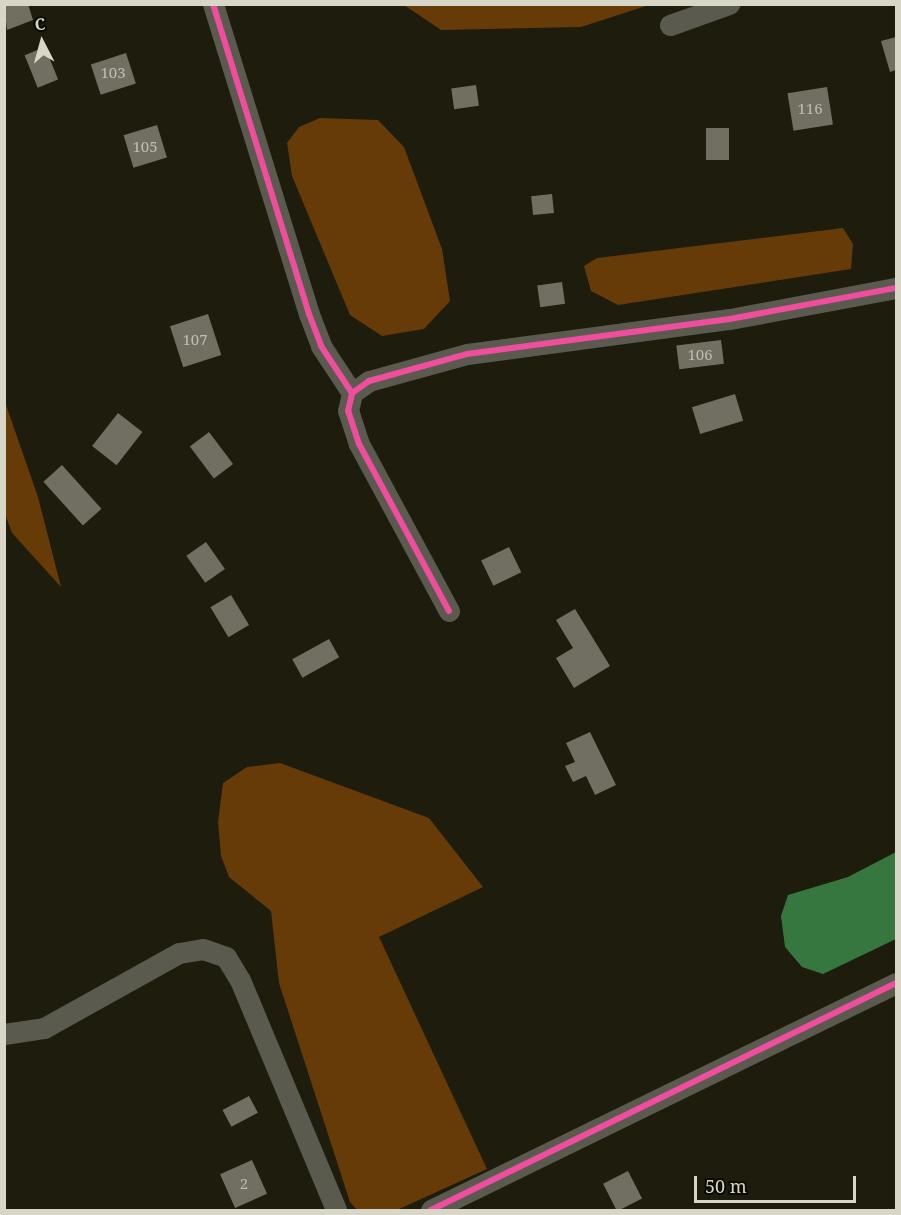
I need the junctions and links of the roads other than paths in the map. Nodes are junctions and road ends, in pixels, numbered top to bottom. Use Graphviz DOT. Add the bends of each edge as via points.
graph roads {
  1 [pos="213,4"];
  2 [pos="729,4"];
  3 [pos="670,25"];
  4 [pos="897,288"];
  5 [pos="352,393"];
  6 [pos="449,611"];
  7 [pos="897,983"];
  8 [pos="4,1034"];
  9 [pos="336,1210"];
  10 [pos="431,1210"];
  1 -- 5 [label="street" via="309,314 321,346"];
  2 -- 3 [label="street"];
  4 -- 5 [label="street" via="730,319 467,354 369,381"];
  5 -- 6 [label="street" via="348,411 359,444"];
  7 -- 10 [label="street"];
  8 -- 9 [label="street" via="44,1028 179,953 203,949 226,957 240,980"];
}
